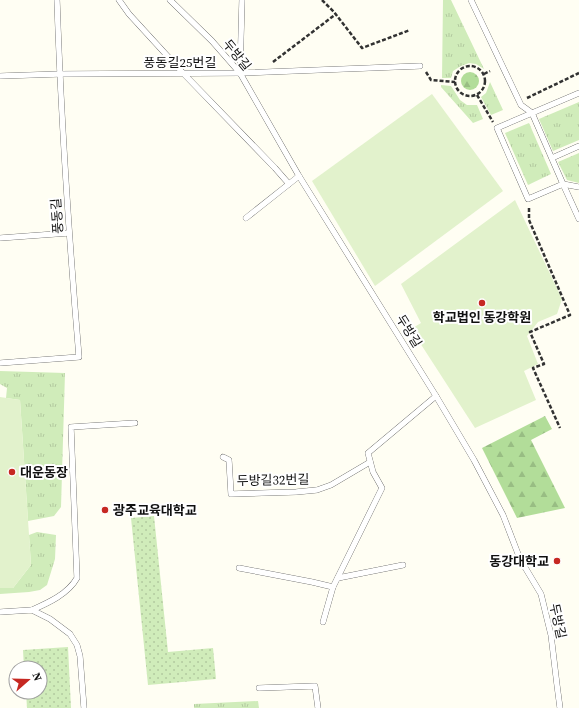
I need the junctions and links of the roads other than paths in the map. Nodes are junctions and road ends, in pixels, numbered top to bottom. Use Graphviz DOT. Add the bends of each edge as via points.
graph roads {
  1 [pos="57,0"];
  2 [pos="119,0"];
  3 [pos="170,0"];
  4 [pos="242,0"];
  5 [pos="471,0"];
  6 [pos="420,66"];
  7 [pos="240,72"];
  8 [pos="183,73"];
  9 [pos="60,74"];
  10 [pos="0,76"];
  11 [pos="579,93"];
  12 [pos="532,113"];
  13 [pos="579,146"];
  14 [pos="552,158"];
  15 [pos="299,176"];
  16 [pos="289,184"];
  17 [pos="563,184"];
  18 [pos="579,187"];
  19 [pos="246,218"];
  20 [pos="579,219"];
  21 [pos="69,233"];
  22 [pos="0,238"];
  23 [pos="0,363"];
  24 [pos="436,396"];
  25 [pos="135,423"];
  26 [pos="223,457"];
  27 [pos="370,462"];
  28 [pos="403,565"];
  29 [pos="239,568"];
  30 [pos="338,578"];
  31 [pos="333,587"];
  32 [pos="32,610"];
  33 [pos="0,612"];
  34 [pos="323,622"];
  35 [pos="259,688"];
  36 [pos="84,708"];
  37 [pos="318,708"];
  38 [pos="560,708"];
  1 -- 9 [label="lane, 풍동길"];
  2 -- 8 [label="lane"];
  3 -- 7 [label="lane, 두방길"];
  4 -- 7 [label="lane"];
  5 -- 12 [label="lane" via="521,105"];
  6 -- 7 [label="lane, 풍동길25번길"];
  7 -- 8 [label="lane, 풍동길25번길"];
  7 -- 15 [label="lane, 두방길"];
  8 -- 9 [label="lane, 풍동길25번길"];
  8 -- 16 [label="lane"];
  9 -- 10 [label="lane"];
  9 -- 21 [label="lane, 풍동길"];
  11 -- 12 [label="lane"];
  12 -- 14 [label="lane"];
  12 -- 17 [label="lane" via="497,128 528,199"];
  13 -- 14 [label="lane"];
  14 -- 17 [label="lane"];
  15 -- 16 [label="lane"];
  15 -- 24 [label="lane, 두방길"];
  16 -- 19 [label="lane"];
  17 -- 18 [label="lane"];
  17 -- 20 [label="lane"];
  21 -- 22 [label="lane"];
  21 -- 23 [label="lane, 풍동길" via="79,357"];
  24 -- 27 [label="lane" via="368,454"];
  24 -- 38 [label="lane, 두방길" via="474,460 503,515 520,559 541,594 551,635"];
  25 -- 32 [label="lane" via="71,426 78,578 59,596"];
  26 -- 27 [label="lane, 두방길32번길" via="229,460 231,494 317,490 331,485"];
  27 -- 30 [label="lane" via="382,488"];
  28 -- 30 [label="lane"];
  29 -- 31 [label="lane"];
  30 -- 31 [label="lane"];
  31 -- 34 [label="lane"];
  32 -- 33 [label="lane"];
  32 -- 36 [label="lane" via="50,618 70,634 77,645"];
  35 -- 37 [label="lane" via="315,686"];
}
